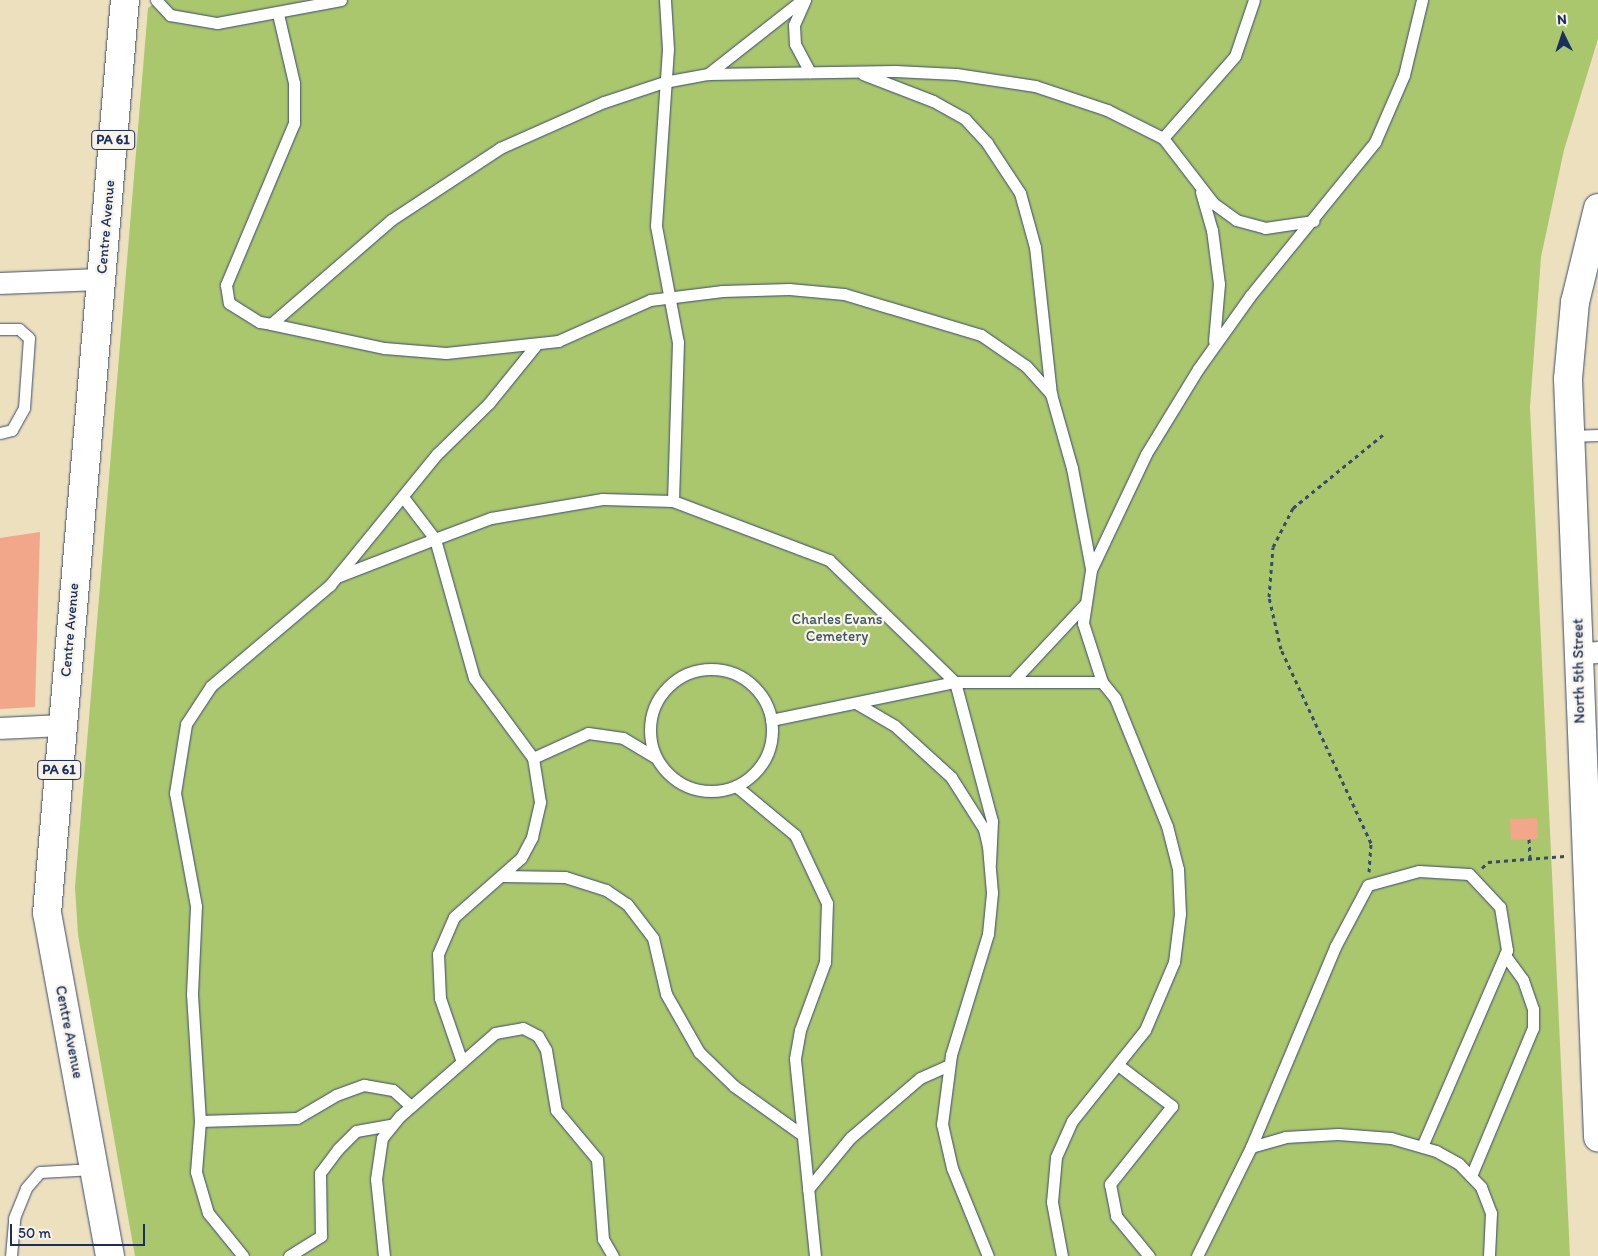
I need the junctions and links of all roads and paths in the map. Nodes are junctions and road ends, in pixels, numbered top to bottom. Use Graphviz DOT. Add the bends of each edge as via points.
graph roads {
  1 [pos="125,0"];
  2 [pos="156,0"];
  3 [pos="341,0"];
  4 [pos="665,0"];
  5 [pos="803,0"];
  6 [pos="1254,0"];
  7 [pos="1422,0"];
  8 [pos="278,14"];
  9 [pos="856,71"];
  10 [pos="810,72"];
  11 [pos="708,74"];
  12 [pos="664,82"];
  13 [pos="1163,138"];
  14 [pos="1198,186"];
  15 [pos="1597,217"];
  16 [pos="1313,221"];
  17 [pos="101,279"];
  18 [pos="0,283"];
  19 [pos="671,296"];
  20 [pos="272,324"];
  21 [pos="0,329"];
  22 [pos="536,345"];
  23 [pos="1213,347"];
  24 [pos="1051,394"];
  25 [pos="0,433"];
  26 [pos="1385,433"];
  27 [pos="1598,435"];
  28 [pos="1569,436"];
  29 [pos="403,497"];
  30 [pos="673,501"];
  31 [pos="435,539"];
  32 [pos="1091,570"];
  33 [pos="338,577"];
  34 [pos="1084,605"];
  35 [pos="1589,652"];
  36 [pos="1014,680"];
  37 [pos="955,682"];
  38 [pos="1102,682"];
  39 [pos="856,703"];
  40 [pos="771,720"];
  41 [pos="62,725"];
  42 [pos="0,728"];
  43 [pos="655,757"];
  44 [pos="533,758"];
  45 [pos="1589,763"];
  46 [pos="736,786"];
  47 [pos="1529,839"];
  48 [pos="1584,855"];
  49 [pos="1530,858"];
  50 [pos="990,863"];
  51 [pos="503,876"];
  52 [pos="1473,878"];
  53 [pos="1368,885"];
  54 [pos="1505,955"];
  55 [pos="1594,985"];
  56 [pos="462,1062"];
  57 [pos="949,1065"];
  58 [pos="1118,1065"];
  59 [pos="1597,1099"];
  60 [pos="411,1106"];
  61 [pos="200,1121"];
  62 [pos="391,1125"];
  63 [pos="801,1134"];
  64 [pos="1598,1137"];
  65 [pos="1422,1146"];
  66 [pos="1251,1147"];
  67 [pos="94,1169"];
  68 [pos="1471,1176"];
  69 [pos="808,1189"];
  70 [pos="11,1256"];
  71 [pos="110,1256"];
  72 [pos="243,1256"];
  73 [pos="289,1256"];
  74 [pos="384,1256"];
  75 [pos="613,1256"];
  76 [pos="815,1256"];
  77 [pos="988,1256"];
  78 [pos="1062,1256"];
  79 [pos="1149,1256"];
  80 [pos="1197,1256"];
  81 [pos="1488,1256"];
  1 -- 17 [label="main road, Centre Avenue / PA 61"];
  2 -- 8 [label="lane" via="163,12 193,21 240,21"];
  3 -- 8 [label="lane"];
  4 -- 12 [label="lane"];
  5 -- 10 [label="lane" via="794,25 795,44"];
  5 -- 11 [label="lane"];
  6 -- 13 [label="lane" via="1235,56"];
  7 -- 16 [label="lane" via="1404,75 1387,118 1358,168"];
  8 -- 20 [label="lane" via="294,83 294,123 226,285 229,303 247,317"];
  9 -- 10 [label="lane"];
  9 -- 13 [label="lane" via="956,74 1035,86 1107,110"];
  9 -- 24 [label="lane" via="933,101 965,120 1015,181 1032,225"];
  10 -- 11 [label="lane"];
  11 -- 12 [label="lane"];
  12 -- 19 [label="lane" via="656,226 658,252"];
  12 -- 20 [label="lane" via="547,125 466,167 374,233"];
  13 -- 14 [label="lane"];
  14 -- 16 [label="lane" via="1220,209 1245,224 1274,228"];
  14 -- 23 [label="lane" via="1212,230 1219,284"];
  15 -- 28 [label="main road, North 5th Street" via="1571,335"];
  16 -- 23 [label="lane"];
  17 -- 18 [label="street"];
  17 -- 41 [label="main road, Centre Avenue / PA 61"];
  19 -- 22 [label="lane" via="641,303 575,336"];
  19 -- 24 [label="lane" via="789,289 874,302 980,335 1026,366"];
  19 -- 30 [label="lane" via="678,342"];
  20 -- 22 [label="lane" via="414,352"];
  21 -- 25 [label="lane" via="20,329 29,338 24,408 12,430"];
  22 -- 29 [label="lane"];
  23 -- 32 [label="lane" via="1146,454"];
  24 -- 32 [label="lane" via="1072,468"];
  26 -- 53 [label="path" via="1293,508 1274,546 1269,597 1281,649 1371,843"];
  27 -- 28 [label="lane"];
  28 -- 35 [label="main road, North 5th Street"];
  29 -- 31 [label="lane"];
  29 -- 33 [label="lane"];
  30 -- 31 [label="lane" via="602,499 491,518"];
  30 -- 37 [label="lane" via="829,560"];
  31 -- 33 [label="lane"];
  31 -- 44 [label="lane" via="474,678"];
  32 -- 34 [label="lane"];
  33 -- 61 [label="lane" via="211,686 186,724 175,793 194,888 192,994"];
  34 -- 36 [label="lane"];
  34 -- 38 [label="lane" via="1083,623"];
  35 -- 45 [label="main road, North 5th Street"];
  36 -- 37 [label="lane"];
  36 -- 38 [label="lane"];
  37 -- 39 [label="lane"];
  37 -- 50 [label="lane" via="992,821"];
  38 -- 58 [label="lane" via="1115,698 1167,826 1179,891 1174,962 1145,1030"];
  39 -- 40 [label="lane"];
  39 -- 50 [label="lane" via="895,726 951,778 984,829"];
  40 -- 43 [label="lane" via="765,701 736,675 716,669 694,671 675,680 655,704 649,736"];
  40 -- 46 [label="lane" via="766,757 754,774"];
  41 -- 42 [label="street"];
  41 -- 67 [label="main road, Centre Avenue / PA 61" via="47,913"];
  43 -- 44 [label="lane" via="623,738 588,733"];
  43 -- 46 [label="lane" via="667,774 694,790 716,792"];
  44 -- 51 [label="lane" via="540,802 535,826 521,858"];
  45 -- 48 [label="main road, North 5th Street"];
  46 -- 63 [label="lane" via="795,835 827,903 825,962 796,1045"];
  47 -- 49 [label="path"];
  48 -- 49 [label="path"];
  48 -- 55 [label="main road, North 5th Street"];
  49 -- 52 [label="path" via="1488,862"];
  50 -- 57 [label="lane" via="988,934"];
  51 -- 56 [label="lane" via="454,917 438,954 440,998"];
  51 -- 63 [label="lane" via="564,877 606,890 627,904 653,938 666,994 695,1047 734,1086"];
  52 -- 53 [label="lane" via="1420,871"];
  52 -- 54 [label="lane" via="1500,906"];
  53 -- 66 [label="lane" via="1334,947"];
  54 -- 65 [label="lane"];
  54 -- 68 [label="lane" via="1523,980 1533,1009 1534,1028"];
  55 -- 59 [label="main road, North 5th Street"];
  56 -- 60 [label="lane"];
  56 -- 75 [label="lane" via="501,1030 523,1028 538,1036 546,1050 556,1110 597,1158 604,1239"];
  57 -- 69 [label="lane" via="920,1078 850,1138"];
  57 -- 77 [label="lane" via="942,1102 944,1138"];
  58 -- 78 [label="lane" via="1072,1120 1056,1157 1052,1202"];
  58 -- 79 [label="lane" via="1172,1106 1110,1184 1116,1216"];
  59 -- 64 [label="main road, North 5th Street"];
  60 -- 61 [label="lane" via="393,1090 364,1085 336,1095 297,1118"];
  60 -- 62 [label="lane"];
  61 -- 72 [label="lane" via="195,1165 201,1195 208,1213"];
  62 -- 73 [label="lane" via="356,1131 338,1149 320,1173 321,1236"];
  62 -- 74 [label="lane" via="376,1162"];
  63 -- 69 [label="lane"];
  65 -- 66 [label="lane" via="1391,1138 1338,1134 1285,1137"];
  65 -- 68 [label="lane" via="1448,1157"];
  66 -- 80 [label="lane"];
  67 -- 70 [label="lane" via="40,1172 26,1188 14,1218"];
  67 -- 71 [label="main road, Centre Avenue / PA 61"];
  68 -- 81 [label="lane" via="1481,1187 1493,1227"];
  69 -- 76 [label="lane"];
}
